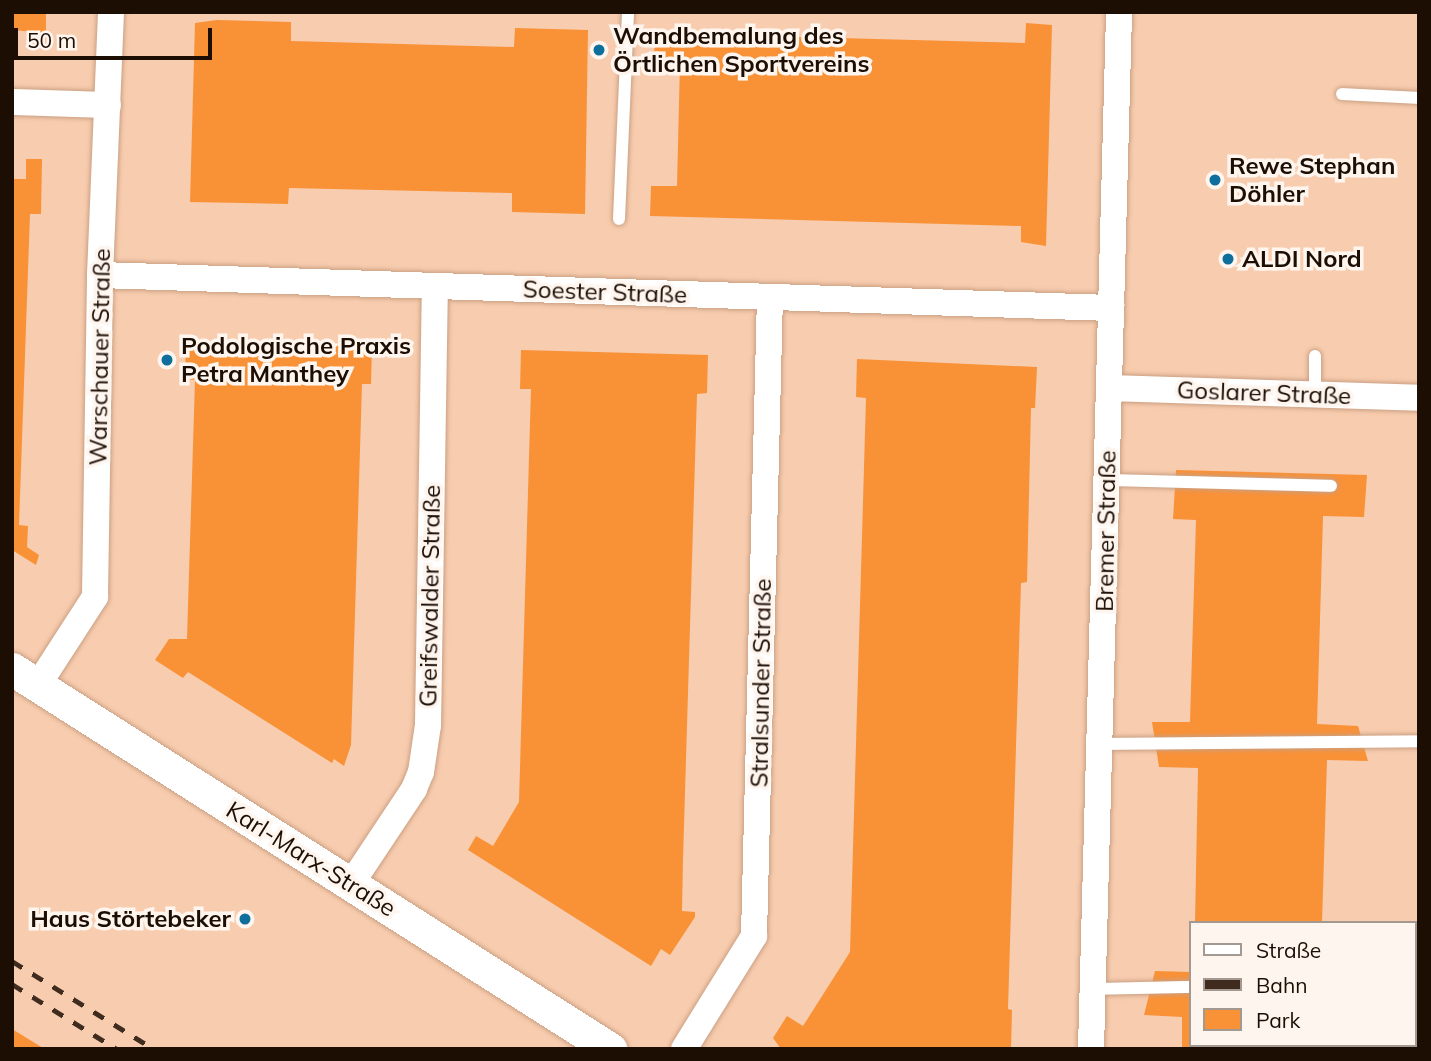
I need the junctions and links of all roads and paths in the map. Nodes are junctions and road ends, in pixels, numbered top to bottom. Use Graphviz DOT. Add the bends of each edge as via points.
graph roads {
  1 [pos="111,12"];
  2 [pos="628,12"];
  3 [pos="1119,12"];
  4 [pos="1342,94"];
  5 [pos="1419,98"];
  6 [pos="12,102"];
  7 [pos="108,105"];
  8 [pos="620,219"];
  9 [pos="100,275"];
  10 [pos="435,286"];
  11 [pos="771,297"];
  12 [pos="1111,308"];
  13 [pos="1315,356"];
  14 [pos="1109,388"];
  15 [pos="1315,394"];
  16 [pos="1419,398"];
  17 [pos="1107,480"];
  18 [pos="1331,486"];
  19 [pos="25,677"];
  20 [pos="1419,741"];
  21 [pos="1100,744"];
  22 [pos="351,884"];
  23 [pos="1190,986"];
  24 [pos="1091,989"];
  25 [pos="610,1049"];
  26 [pos="684,1049"];
  27 [pos="1091,1049"];
  1 -- 7 [label="street, Warschauer Straße"];
  2 -- 8 [label="lane"];
  3 -- 12 [label="street, Bremer Straße"];
  4 -- 5 [label="lane"];
  6 -- 7 [label="street"];
  7 -- 9 [label="street, Warschauer Straße"];
  9 -- 10 [label="street, Soester Straße"];
  9 -- 19 [label="street, Warschauer Straße" via="95,597"];
  10 -- 11 [label="street, Soester Straße"];
  10 -- 22 [label="street, Greifswalder Straße" via="426,737 414,789"];
  11 -- 12 [label="street, Soester Straße"];
  11 -- 26 [label="street, Stralsunder Straße" via="754,936"];
  12 -- 14 [label="street, Bremer Straße"];
  13 -- 15 [label="lane"];
  14 -- 15 [label="street, Goslarer Straße"];
  14 -- 17 [label="street, Bremer Straße"];
  15 -- 16 [label="street, Goslarer Straße"];
  17 -- 18 [label="lane"];
  17 -- 21 [label="street, Bremer Straße"];
  19 -- 22 [label="street, Karl-Marx-Straße"];
  20 -- 21 [label="lane"];
  21 -- 24 [label="street, Bremer Straße"];
  22 -- 25 [label="street, Karl-Marx-Straße"];
  23 -- 24 [label="lane"];
  24 -- 27 [label="street, Bremer Straße"];
}
